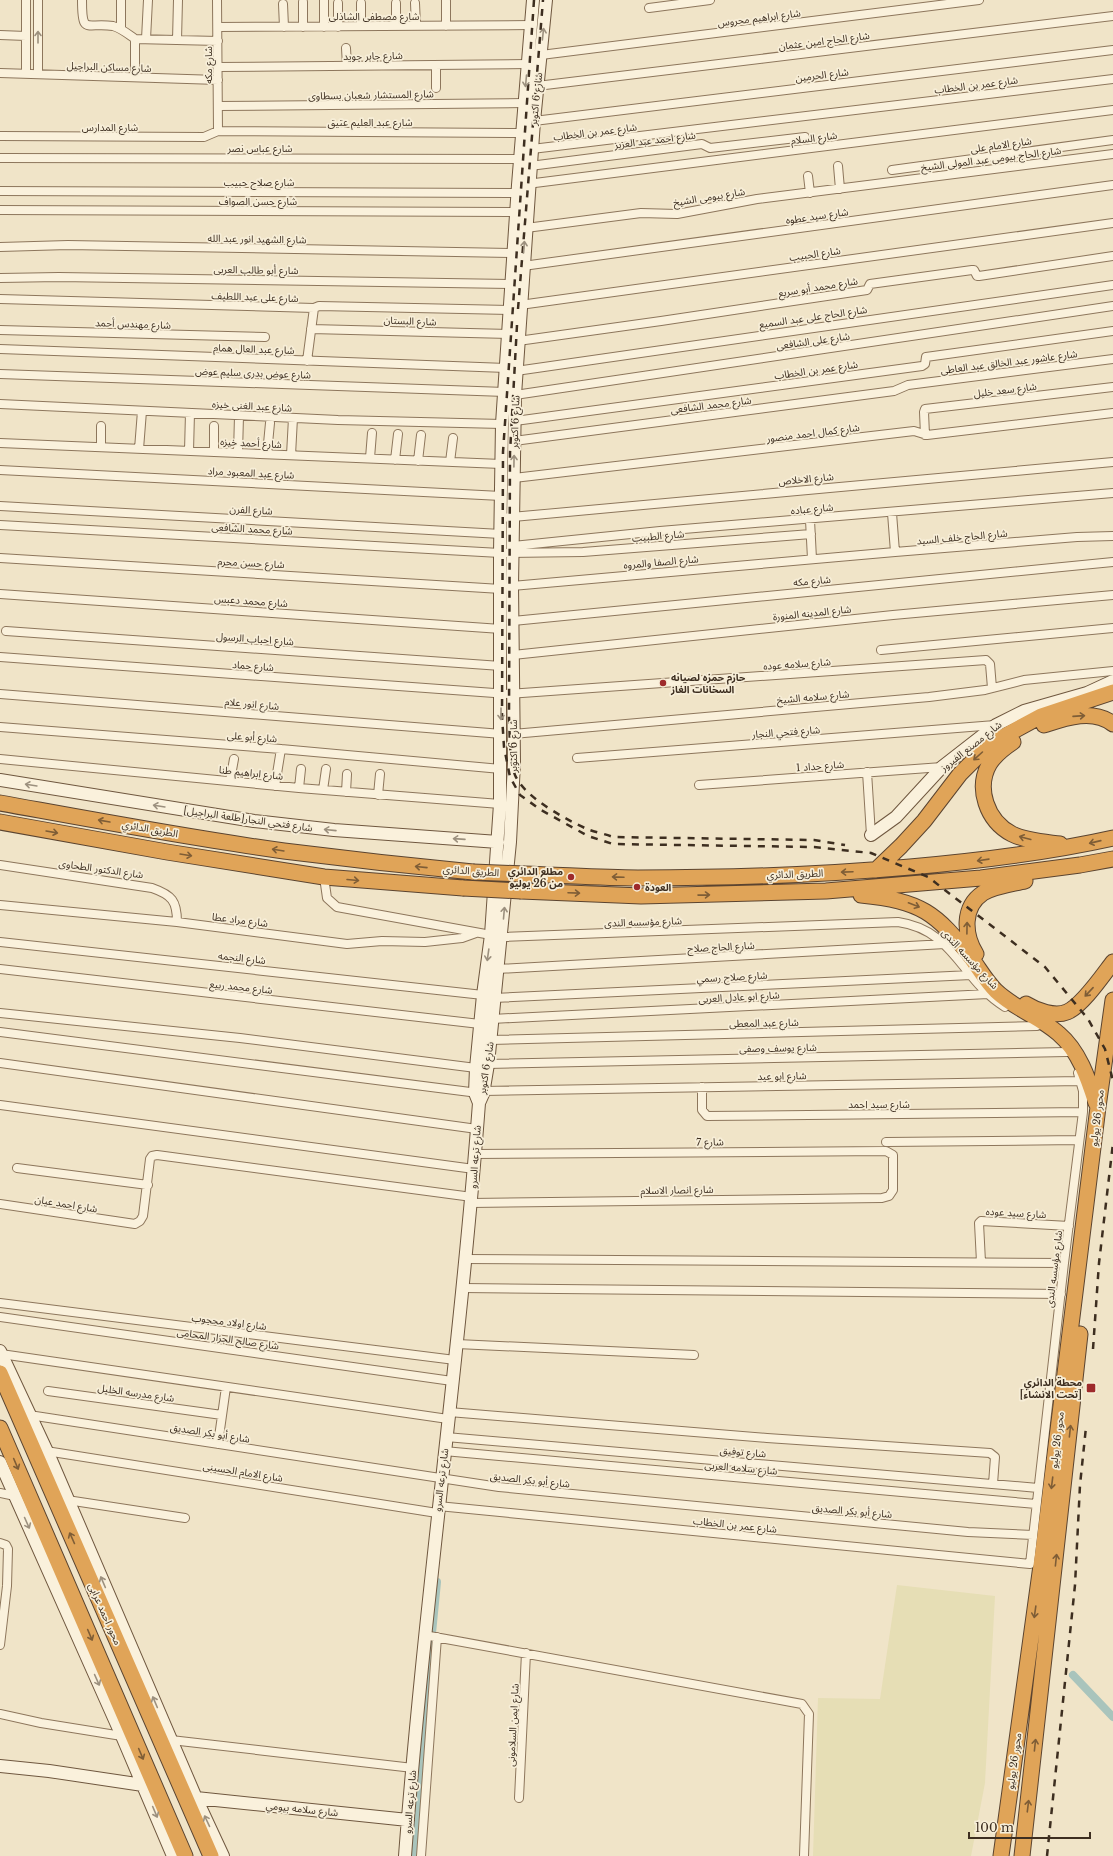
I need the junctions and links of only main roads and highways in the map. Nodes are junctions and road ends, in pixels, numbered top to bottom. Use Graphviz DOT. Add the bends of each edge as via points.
graph roads {
  1 [pos="1113,692"];
  2 [pos="1113,724"];
  3 [pos="0,803"];
  4 [pos="0,822"];
  5 [pos="1113,838"];
  6 [pos="1077,846"];
  7 [pos="1113,859"];
  8 [pos="1080,865"];
  9 [pos="872,870"];
  10 [pos="875,892"];
  11 [pos="1113,962"];
  12 [pos="1113,1000"];
  13 [pos="1113,1051"];
  14 [pos="1098,1107"];
  15 [pos="0,1373"];
  16 [pos="0,1428"];
  17 [pos="185,1856"];
  18 [pos="211,1856"];
  19 [pos="1001,1856"];
  20 [pos="1022,1856"];
  1 -- 9 [label="highway, one-way" via="1041,716 997,740 960,774 901,846"];
  6 -- 2 [label="highway, one-way" via="1026,839 1001,827 985,804 985,776 990,763 999,752 1043,725 1076,716 1094,716"];
  9 -- 3 [label="highway, الطريق الدائري, one-way, bridge" via="637,878 473,872 283,850"];
  4 -- 10 [label="highway, الطريق الدائري, one-way, bridge" via="324,877 463,888 641,896"];
  5 -- 6 [label="highway, الطريق الدائري, one-way"];
  6 -- 9 [label="highway, الطريق الدائري, one-way" via="977,861"];
  7 -- 8 [label="highway"];
  8 -- 10 [label="highway"];
  11 -- 8 [label="highway, one-way" via="1079,1003 1068,1012 1053,1014 1028,1005 1006,990 983,966 968,939 967,924 971,906 983,893"];
  10 -- 14 [label="highway, one-way" via="932,914 950,931 996,991 1069,1043 1088,1079"];
  12 -- 14 [label="highway, محور 26 يوليو"];
  20 -- 13 [label="highway, محور 26 يوليو, one-way"];
  14 -- 19 [label="highway, محور 26 يوليو, one-way" via="1043,1551"];
  18 -- 15 [label="highway, محور احمد عرابى, one-way"];
  16 -- 17 [label="highway, one-way"];
}
